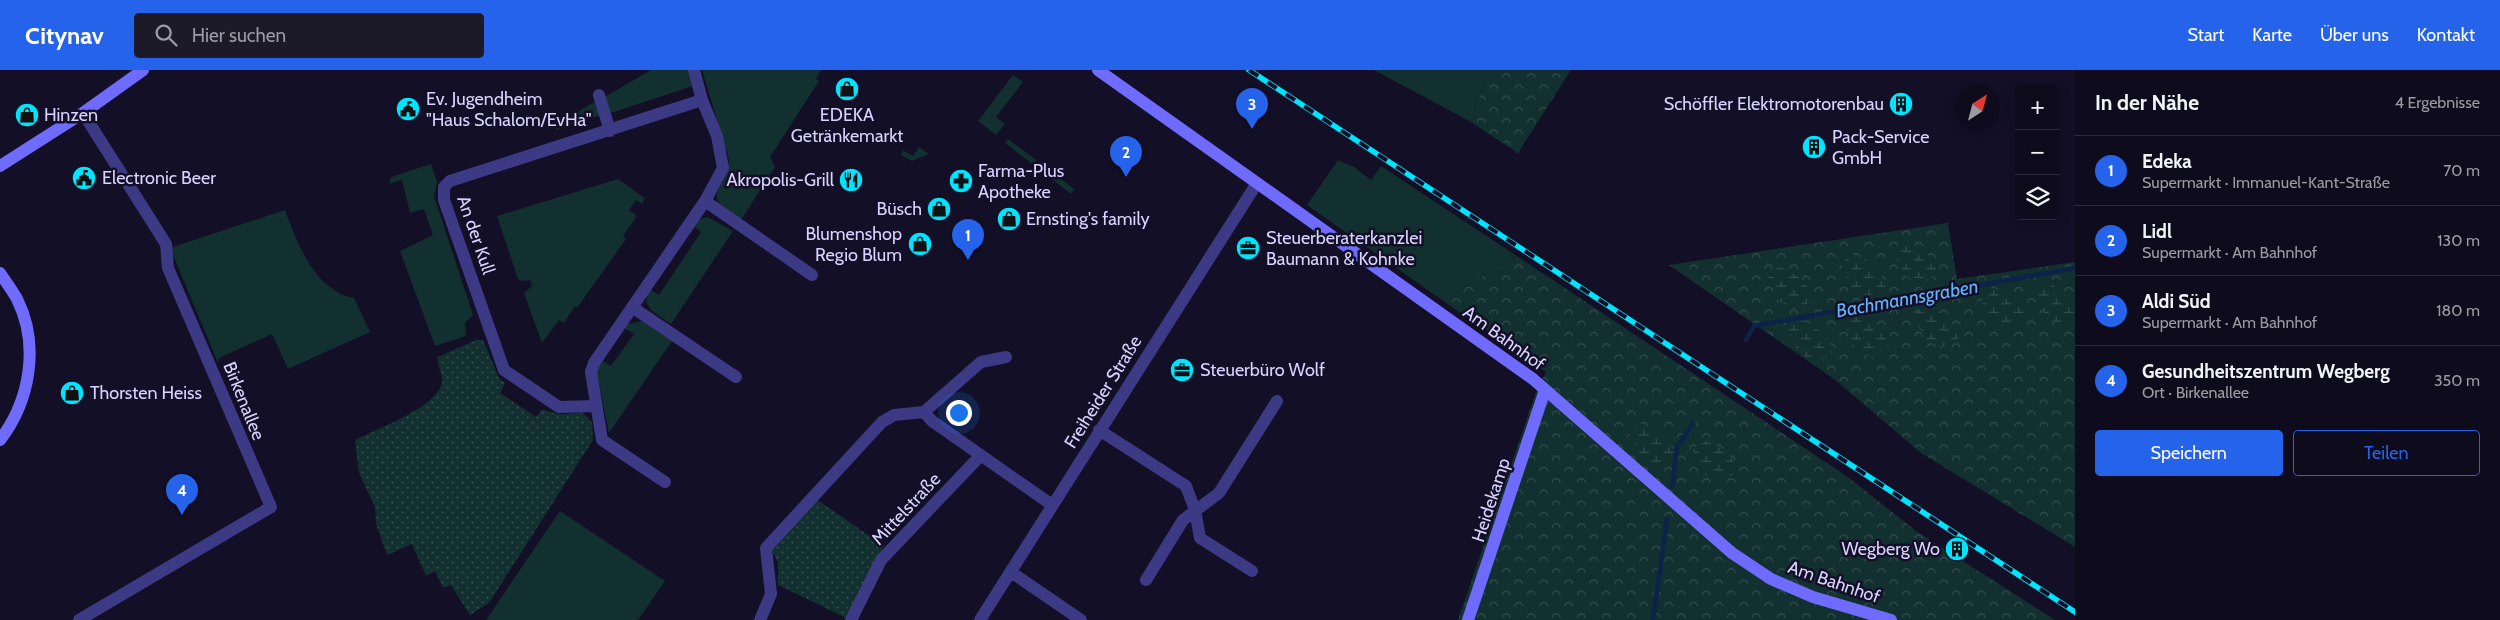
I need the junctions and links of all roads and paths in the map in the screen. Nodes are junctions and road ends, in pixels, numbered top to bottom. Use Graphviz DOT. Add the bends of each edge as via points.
graph roads {
  1 [pos="143,70"];
  2 [pos="694,70"];
  3 [pos="1098,70"];
  4 [pos="599,95"];
  5 [pos="702,100"];
  6 [pos="83,113"];
  7 [pos="610,131"];
  8 [pos="0,166"];
  9 [pos="1257,183"];
  10 [pos="705,202"];
  11 [pos="0,273"];
  12 [pos="812,275"];
  13 [pos="632,306"];
  14 [pos="1006,357"];
  15 [pos="736,376"];
  16 [pos="1545,390"];
  17 [pos="1277,402"];
  18 [pos="596,406"];
  19 [pos="924,412"];
  20 [pos="1099,430"];
  21 [pos="0,440"];
  22 [pos="981,455"];
  23 [pos="665,482"];
  24 [pos="1052,505"];
  25 [pos="1195,510"];
  26 [pos="1252,570"];
  27 [pos="1011,572"];
  28 [pos="1146,580"];
  29 [pos="79,620"];
  30 [pos="760,620"];
  31 [pos="852,620"];
  32 [pos="980,620"];
  33 [pos="1081,620"];
  34 [pos="1468,620"];
  35 [pos="1891,620"];
  1 -- 6 [label="street"];
  2 -- 5 [label="street"];
  3 -- 9 [label="street, Am Bahnhof"];
  4 -- 7 [label="street"];
  5 -- 7 [label="street, An der Kull"];
  5 -- 10 [label="street" via="717,136 723,168"];
  6 -- 8 [label="street"];
  6 -- 29 [label="street, Birkenallee" via="166,244 168,268 271,507"];
  7 -- 18 [label="street, An der Kull" via="450,181 444,187 444,200 504,370 559,407"];
  9 -- 16 [label="street, Am Bahnhof"];
  9 -- 20 [label="street, Freiheider Straße"];
  10 -- 12 [label="street"];
  10 -- 13 [label="street"];
  11 -- 21 [label="street" via="17,298 26,321 30,351 26,390 13,423"];
  13 -- 15 [label="street"];
  13 -- 18 [label="street" via="594,363 591,372"];
  14 -- 19 [label="street" via="982,362"];
  16 -- 34 [label="street, Heidekamp"];
  16 -- 35 [label="street, Am Bahnhof" via="1732,553 1771,579 1804,593"];
  17 -- 25 [label="street" via="1219,493"];
  18 -- 23 [label="street" via="602,440"];
  19 -- 22 [label="street"];
  19 -- 30 [label="street" via="894,415 882,422 766,548 771,594"];
  20 -- 24 [label="street, Freiheider Straße"];
  20 -- 25 [label="street" via="1186,486"];
  22 -- 24 [label="street"];
  22 -- 31 [label="street, Mittelstraße" via="882,560"];
  24 -- 27 [label="street, Freiheider Straße"];
  25 -- 26 [label="street" via="1200,538"];
  25 -- 28 [label="street" via="1183,520"];
  27 -- 32 [label="street, Freiheider Straße"];
  27 -- 33 [label="street"];
}
